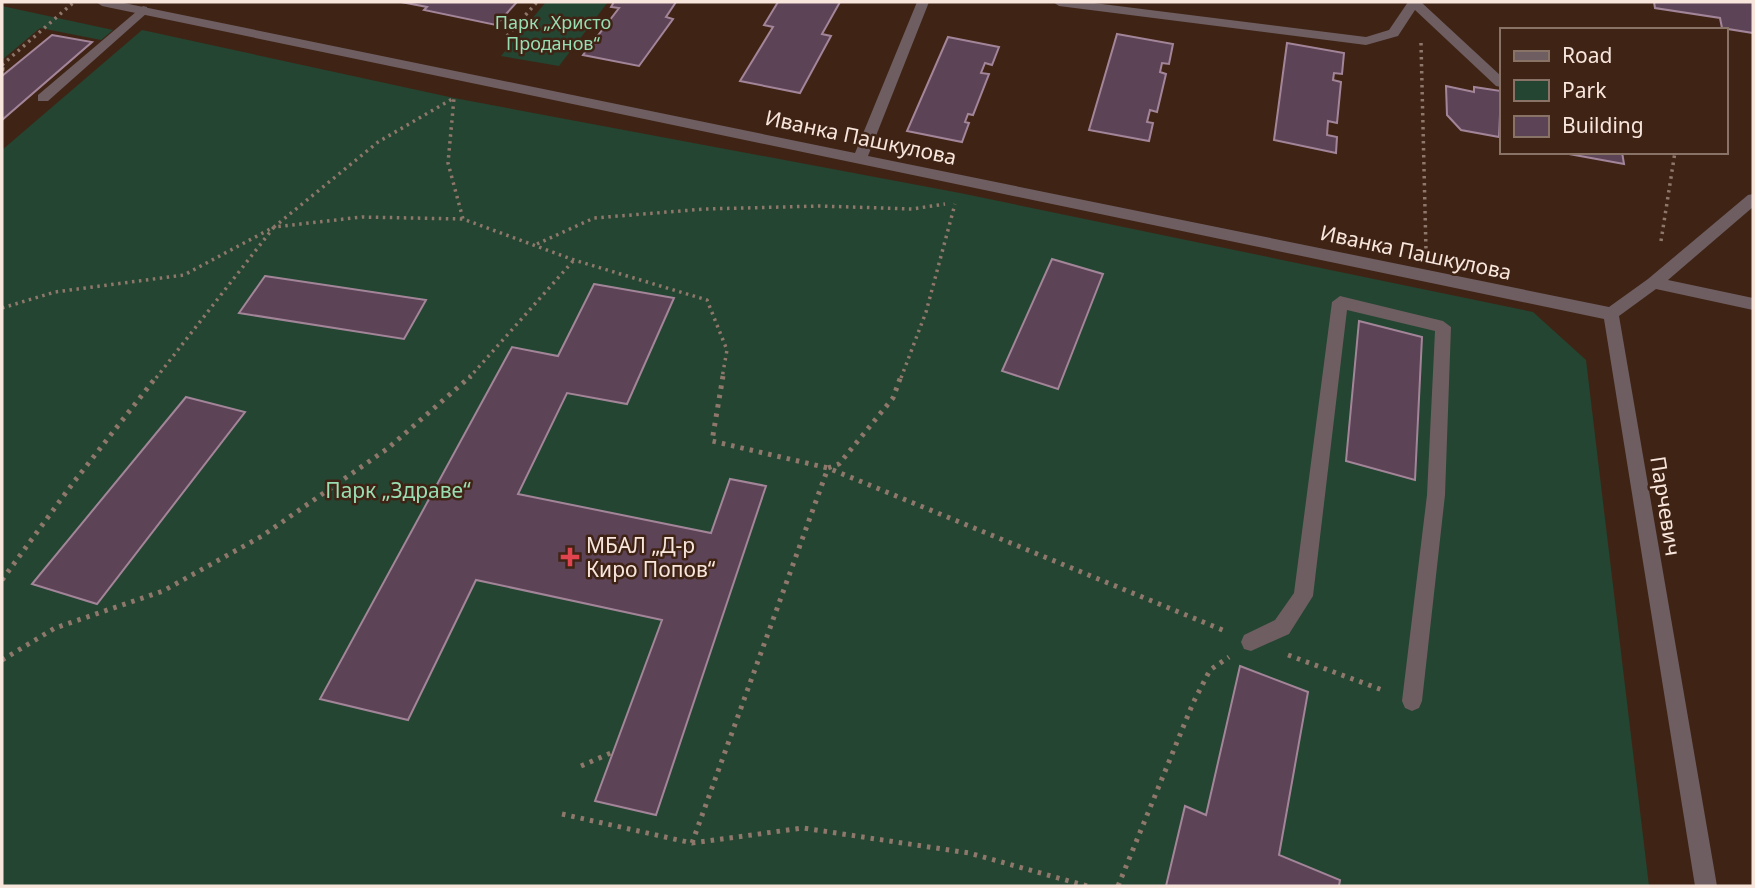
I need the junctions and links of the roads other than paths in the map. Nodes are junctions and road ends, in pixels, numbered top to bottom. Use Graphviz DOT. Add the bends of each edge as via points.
graph roads {
  1 [pos="102,2"];
  2 [pos="164,2"];
  3 [pos="923,2"];
  4 [pos="1059,2"];
  5 [pos="1414,2"];
  6 [pos="148,11"];
  7 [pos="1500,82"];
  8 [pos="43,98"];
  9 [pos="860,159"];
  10 [pos="1753,199"];
  11 [pos="1654,283"];
  12 [pos="1753,304"];
  13 [pos="1611,314"];
  14 [pos="1251,642"];
  15 [pos="1412,701"];
  16 [pos="1706,886"];
  1 -- 6 [label="street, Иванка Пашкулова"];
  2 -- 6 [label="street"];
  3 -- 9 [label="street"];
  4 -- 5 [label="street" via="1366,41 1387,38 1402,27"];
  5 -- 7 [label="street"];
  6 -- 8 [label="street"];
  6 -- 9 [label="street, Иванка Пашкулова"];
  9 -- 13 [label="street, Иванка Пашкулова"];
  10 -- 11 [label="street"];
  11 -- 12 [label="street"];
  11 -- 13 [label="street"];
  13 -- 16 [label="street, Парчевич"];
  14 -- 15 [label="street" via="1282,627 1303,596 1340,302 1443,327 1436,495"];
}
